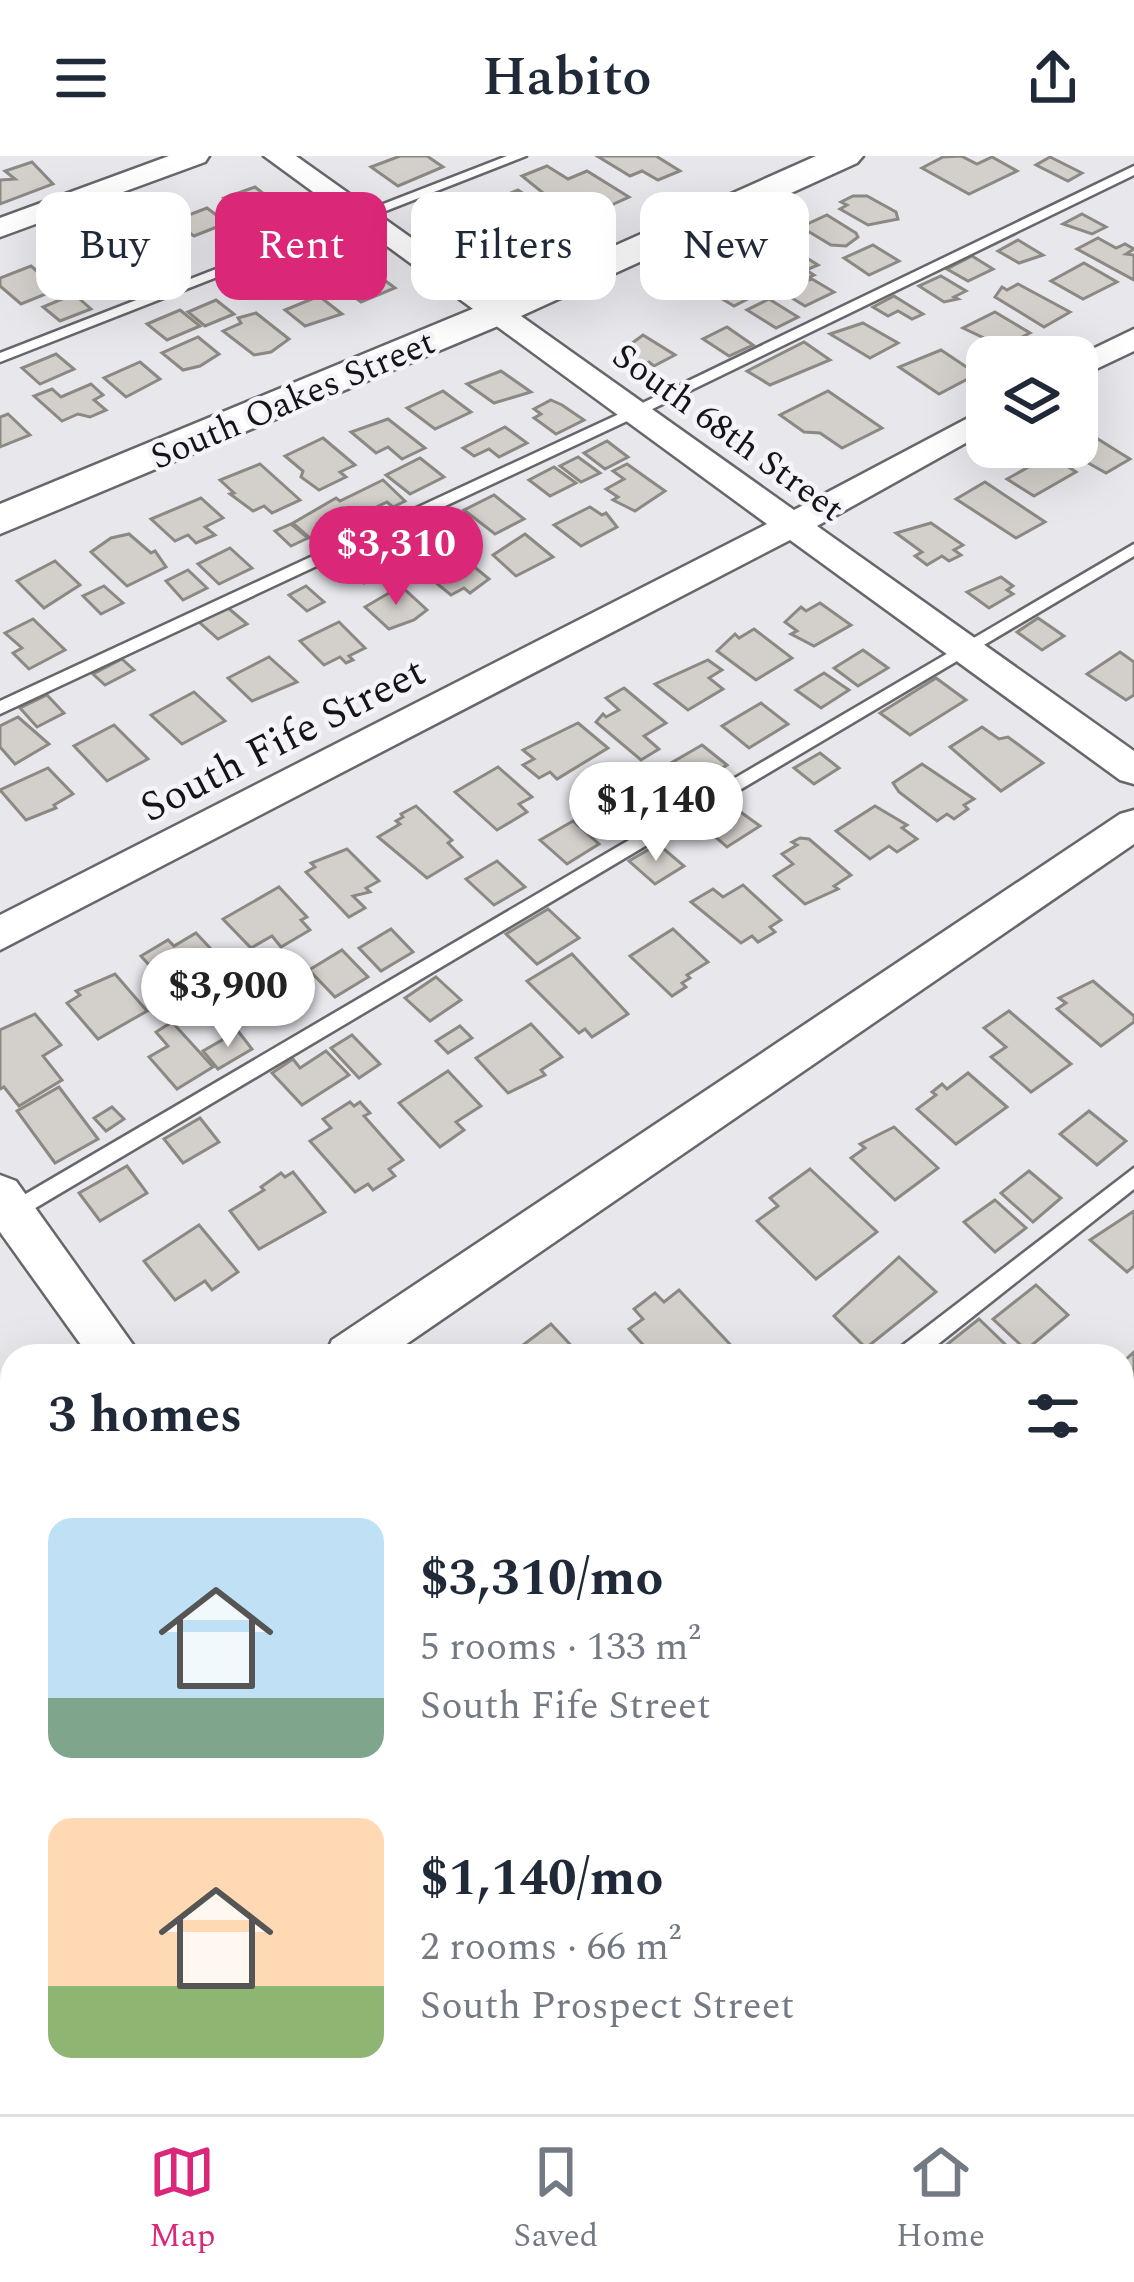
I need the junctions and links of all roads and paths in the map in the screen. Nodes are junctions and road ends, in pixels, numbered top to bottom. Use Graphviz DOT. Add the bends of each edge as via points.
graph roads {
  1 [pos="195,156"];
  2 [pos="278,156"];
  3 [pos="519,156"];
  4 [pos="845,156"];
  5 [pos="1134,170"];
  6 [pos="328,192"];
  7 [pos="387,210"];
  8 [pos="0,227"];
  9 [pos="387,234"];
  10 [pos="215,276"];
  11 [pos="496,313"];
  12 [pos="1134,338"];
  13 [pos="0,358"];
  14 [pos="1098,358"];
  15 [pos="635,412"];
  16 [pos="966,430"];
  17 [pos="0,520"];
  18 [pos="792,525"];
  19 [pos="1134,549"];
  20 [pos="967,651"];
  21 [pos="0,708"];
  22 [pos="1134,770"];
  23 [pos="1134,824"];
  24 [pos="0,934"];
  25 [pos="1134,1177"];
  26 [pos="4,1209"];
  27 [pos="108,1344"];
  28 [pos="367,1344"];
  29 [pos="921,1344"];
  1 -- 8 [label="street"];
  2 -- 6 [label="street, South 68th Street"];
  3 -- 7 [label="lane"];
  4 -- 11 [label="street, South Oakes Street"];
  5 -- 15 [label="lane"];
  9 -- 11 [label="street, South 68th Street"];
  10 -- 13 [label="lane"];
  11 -- 15 [label="street, South 68th Street"];
  11 -- 17 [label="street, South Oakes Street"];
  12 -- 14 [label="street"];
  15 -- 18 [label="street, South 68th Street"];
  15 -- 21 [label="lane"];
  16 -- 18 [label="street, South Fife Street"];
  18 -- 20 [label="street, South 68th Street"];
  18 -- 24 [label="street, South Fife Street"];
  19 -- 20 [label="lane"];
  20 -- 22 [label="street, South 68th Street"];
  20 -- 26 [label="lane"];
  23 -- 28 [label="street"];
  25 -- 29 [label="lane"];
  26 -- 27 [label="street"];
}
